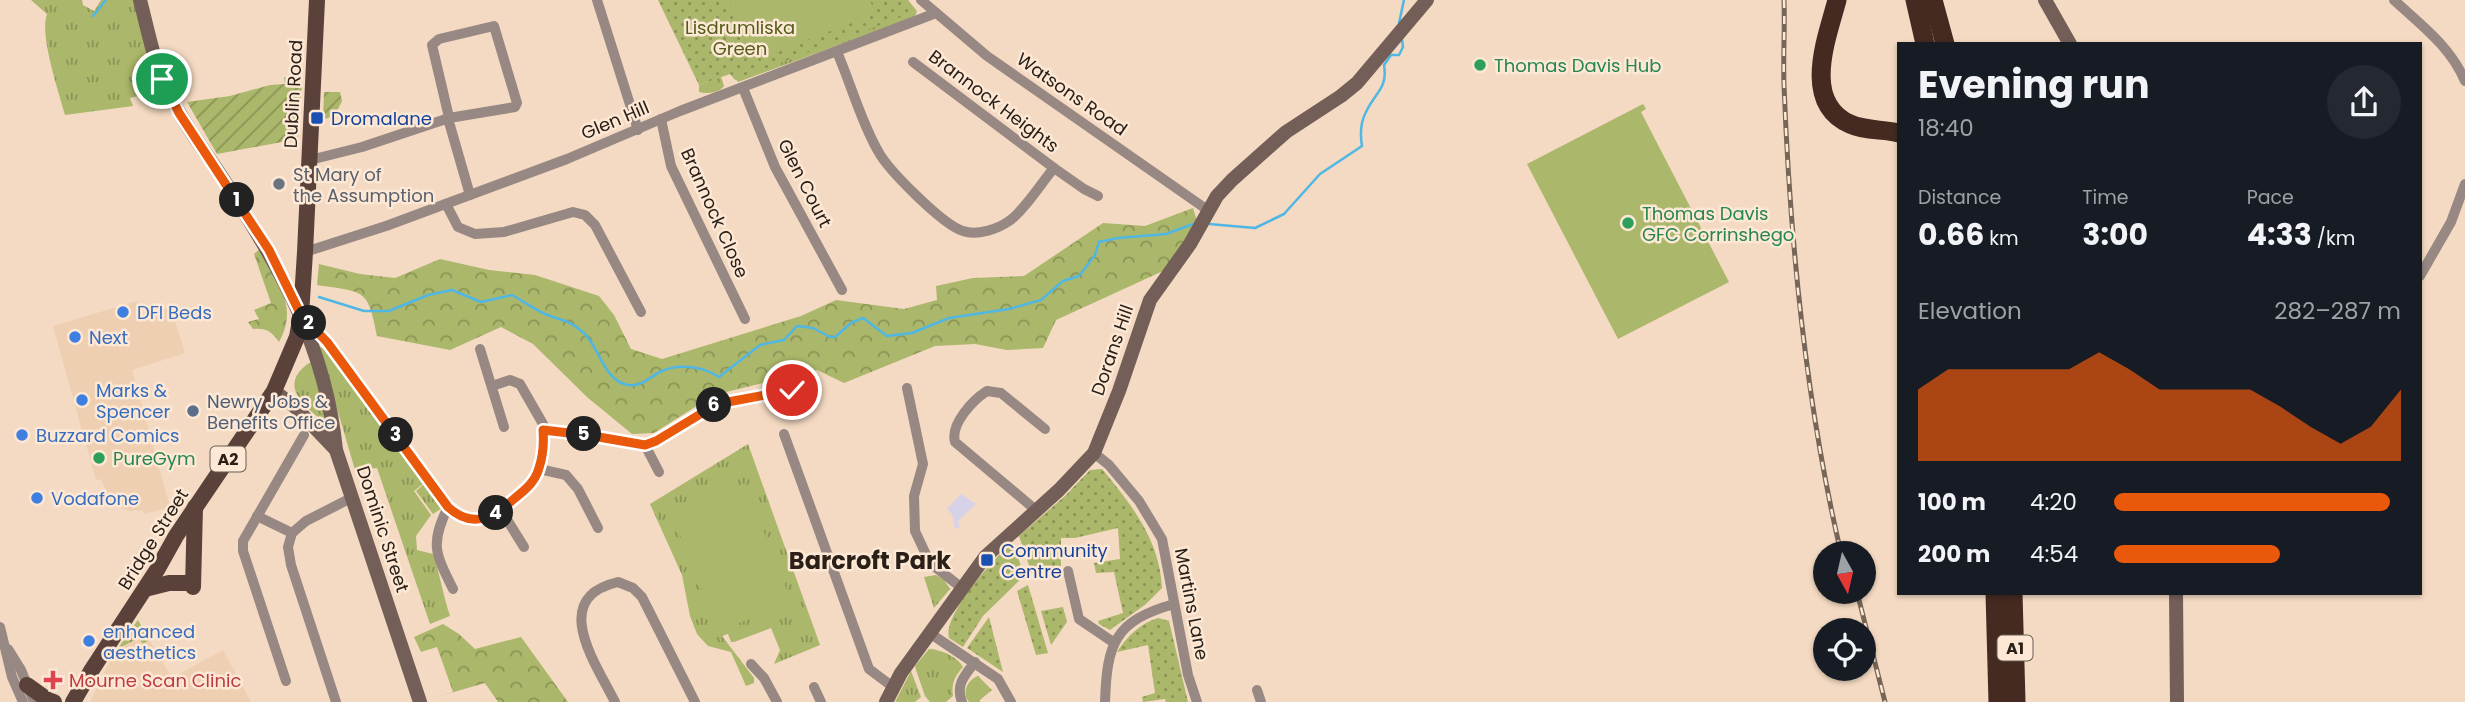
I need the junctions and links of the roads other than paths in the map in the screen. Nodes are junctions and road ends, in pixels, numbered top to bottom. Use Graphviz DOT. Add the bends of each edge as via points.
graph roads {
  1 [pos="140,0"];
  2 [pos="317,0"];
  3 [pos="597,0"];
  4 [pos="920,0"];
  5 [pos="1427,0"];
  6 [pos="1837,0"];
  7 [pos="1915,0"];
  8 [pos="1933,0"];
  9 [pos="2045,0"];
  10 [pos="2394,0"];
  11 [pos="936,13"];
  12 [pos="1926,42"];
  13 [pos="1944,42"];
  14 [pos="2069,42"];
  15 [pos="837,52"];
  16 [pos="913,62"];
  17 [pos="2465,81"];
  18 [pos="743,88"];
  19 [pos="449,118"];
  20 [pos="661,119"];
  21 [pos="1897,123"];
  22 [pos="639,130"];
  23 [pos="1877,130"];
  24 [pos="1897,133"];
  25 [pos="310,160"];
  26 [pos="1054,168"];
  27 [pos="2465,184"];
  28 [pos="470,195"];
  29 [pos="1098,195"];
  30 [pos="446,204"];
  31 [pos="1205,220"];
  32 [pos="305,252"];
  33 [pos="2422,273"];
  34 [pos="842,290"];
  35 [pos="641,313"];
  36 [pos="301,315"];
  37 [pos="745,319"];
  38 [pos="480,349"];
  39 [pos="492,386"];
  40 [pos="907,388"];
  41 [pos="792,390"];
  42 [pos="274,391"];
  43 [pos="503,427"];
  44 [pos="1045,429"];
  45 [pos="543,430"];
  46 [pos="784,434"];
  47 [pos="304,435"];
  48 [pos="645,445"];
  49 [pos="336,450"];
  50 [pos="1094,453"];
  51 [pos="539,469"];
  52 [pos="659,472"];
  53 [pos="353,497"];
  54 [pos="448,507"];
  55 [pos="195,508"];
  56 [pos="502,510"];
  57 [pos="1037,511"];
  58 [pos="257,516"];
  59 [pos="598,528"];
  60 [pos="292,533"];
  61 [pos="524,547"];
  62 [pos="1068,571"];
  63 [pos="962,587"];
  64 [pos="145,589"];
  65 [pos="453,589"];
  66 [pos="1995,595"];
  67 [pos="2013,595"];
  68 [pos="2176,595"];
  69 [pos="1174,604"];
  70 [pos="0,627"];
  71 [pos="931,634"];
  72 [pos="1113,642"];
  73 [pos="5,643"];
  74 [pos="975,662"];
  75 [pos="751,664"];
  76 [pos="91,671"];
  77 [pos="286,681"];
  78 [pos="27,685"];
  79 [pos="893,687"];
  80 [pos="1257,690"];
  81 [pos="23,702"];
  82 [pos="34,702"];
  83 [pos="54,702"];
  84 [pos="61,702"];
  85 [pos="74,702"];
  86 [pos="337,702"];
  87 [pos="420,702"];
  88 [pos="615,702"];
  89 [pos="695,702"];
  90 [pos="777,702"];
  91 [pos="886,702"];
  92 [pos="962,702"];
  93 [pos="1011,702"];
  94 [pos="1105,702"];
  95 [pos="1197,702"];
  96 [pos="1261,702"];
  97 [pos="1998,702"];
  98 [pos="2016,702"];
  99 [pos="2177,702"];
  1 -- 36 [label="street" via="167,91 269,250"];
  2 -- 25 [label="main road, Dublin Road / A2"];
  3 -- 22 [label="street"];
  4 -- 11 [label="street, Watsons Road"];
  5 -- 31 [label="street, Dorans Hill" via="1357,83 1286,132 1239,173 1217,196"];
  6 -- 23 [label="highway" via="1821,62 1822,92 1843,120"];
  7 -- 12 [label="highway"];
  8 -- 13 [label="highway"];
  9 -- 14 [label="street"];
  10 -- 17 [label="street" via="2444,46"];
  11 -- 15 [label="street, Glen Hill"];
  11 -- 31 [label="street, Watsons Road"];
  15 -- 18 [label="street, Glen Hill"];
  15 -- 26 [label="street, Brannock Heights" via="878,152 916,194 963,232 981,232 1011,220"];
  16 -- 26 [label="street, Brannock Heights"];
  18 -- 20 [label="street, Glen Hill"];
  18 -- 34 [label="street, Glen Court" via="775,167"];
  19 -- 19 [label="street" via="517,103 494,26 439,39 432,45"];
  19 -- 25 [label="street"];
  19 -- 28 [label="street"];
  20 -- 22 [label="street, Glen Hill"];
  20 -- 37 [label="street, Brannock Close" via="671,166"];
  21 -- 23 [label="highway"];
  22 -- 28 [label="street, Glen Hill"];
  23 -- 24 [label="highway"];
  25 -- 32 [label="main road, Dublin Road / A2"];
  26 -- 29 [label="street, Brannock Heights"];
  27 -- 33 [label="street" via="2451,222"];
  28 -- 30 [label="street, Glen Hill"];
  30 -- 32 [label="street, Glen Hill"];
  30 -- 35 [label="street" via="458,227 475,234 504,232 573,212 585,215 596,225"];
  31 -- 50 [label="street, Dorans Hill" via="1150,300"];
  32 -- 36 [label="main road, Dublin Road / A2"];
  36 -- 42 [label="main road, Bridge Street / A2" via="292,351"];
  36 -- 49 [label="street" via="333,418"];
  36 -- 54 [label="street" via="327,342"];
  38 -- 39 [label="street"];
  39 -- 43 [label="street"];
  39 -- 45 [label="street" via="510,380 520,383"];
  40 -- 63 [label="street" via="923,464 914,496 915,531 930,563"];
  41 -- 48 [label="street" via="717,404"];
  42 -- 49 [label="street, Dominic Street"];
  42 -- 55 [label="main road, Bridge Street / A2"];
  44 -- 57 [label="street" via="1001,394 987,391 953,434 955,442"];
  45 -- 48 [label="street"];
  45 -- 51 [label="street"];
  46 -- 79 [label="street" via="869,669"];
  47 -- 58 [label="street"];
  48 -- 52 [label="street"];
  49 -- 53 [label="street, Dominic Street"];
  50 -- 57 [label="street, Dorans Hill"];
  50 -- 69 [label="street, Martins Lane" via="1139,500 1153,522 1161,539"];
  51 -- 56 [label="street" via="531,485"];
  51 -- 59 [label="street" via="566,475"];
  53 -- 60 [label="street"];
  53 -- 87 [label="street, Dominic Street"];
  54 -- 56 [label="street" via="465,519 478,520"];
  54 -- 65 [label="street" via="435,544"];
  55 -- 64 [label="main road, Bridge Street / A2"];
  55 -- 64 [label="main road" via="192,585 169,583"];
  56 -- 61 [label="street"];
  57 -- 63 [label="street, Dorans Hill" via="994,548"];
  58 -- 60 [label="street"];
  58 -- 77 [label="street" via="243,541 243,551"];
  60 -- 86 [label="street" via="288,547 291,565"];
  62 -- 72 [label="street" via="1079,620"];
  63 -- 71 [label="street, Dorans Hill"];
  64 -- 76 [label="main road, Bridge Street / A2"];
  66 -- 97 [label="highway, A1"];
  67 -- 98 [label="highway, A1"];
  68 -- 99 [label="street"];
  69 -- 72 [label="street" via="1148,613"];
  69 -- 95 [label="street, Martins Lane"];
  70 -- 73 [label="street"];
  71 -- 74 [label="street"];
  71 -- 79 [label="street, Dorans Hill"];
  72 -- 94 [label="street"];
  73 -- 78 [label="street"];
  73 -- 81 [label="street"];
  74 -- 92 [label="street" via="961,680 958,692"];
  74 -- 93 [label="street" via="998,679"];
  75 -- 90 [label="street"];
  76 -- 84 [label="main road, Bridge Street / A2"];
  76 -- 85 [label="main road, Bridge Street / A2"];
  78 -- 82 [label="street"];
  78 -- 83 [label="main road"];
  79 -- 91 [label="street, Dorans Hill"];
  80 -- 96 [label="street"];
  88 -- 89 [label="street" via="586,642 580,609 598,589 618,582 642,597"];
}
